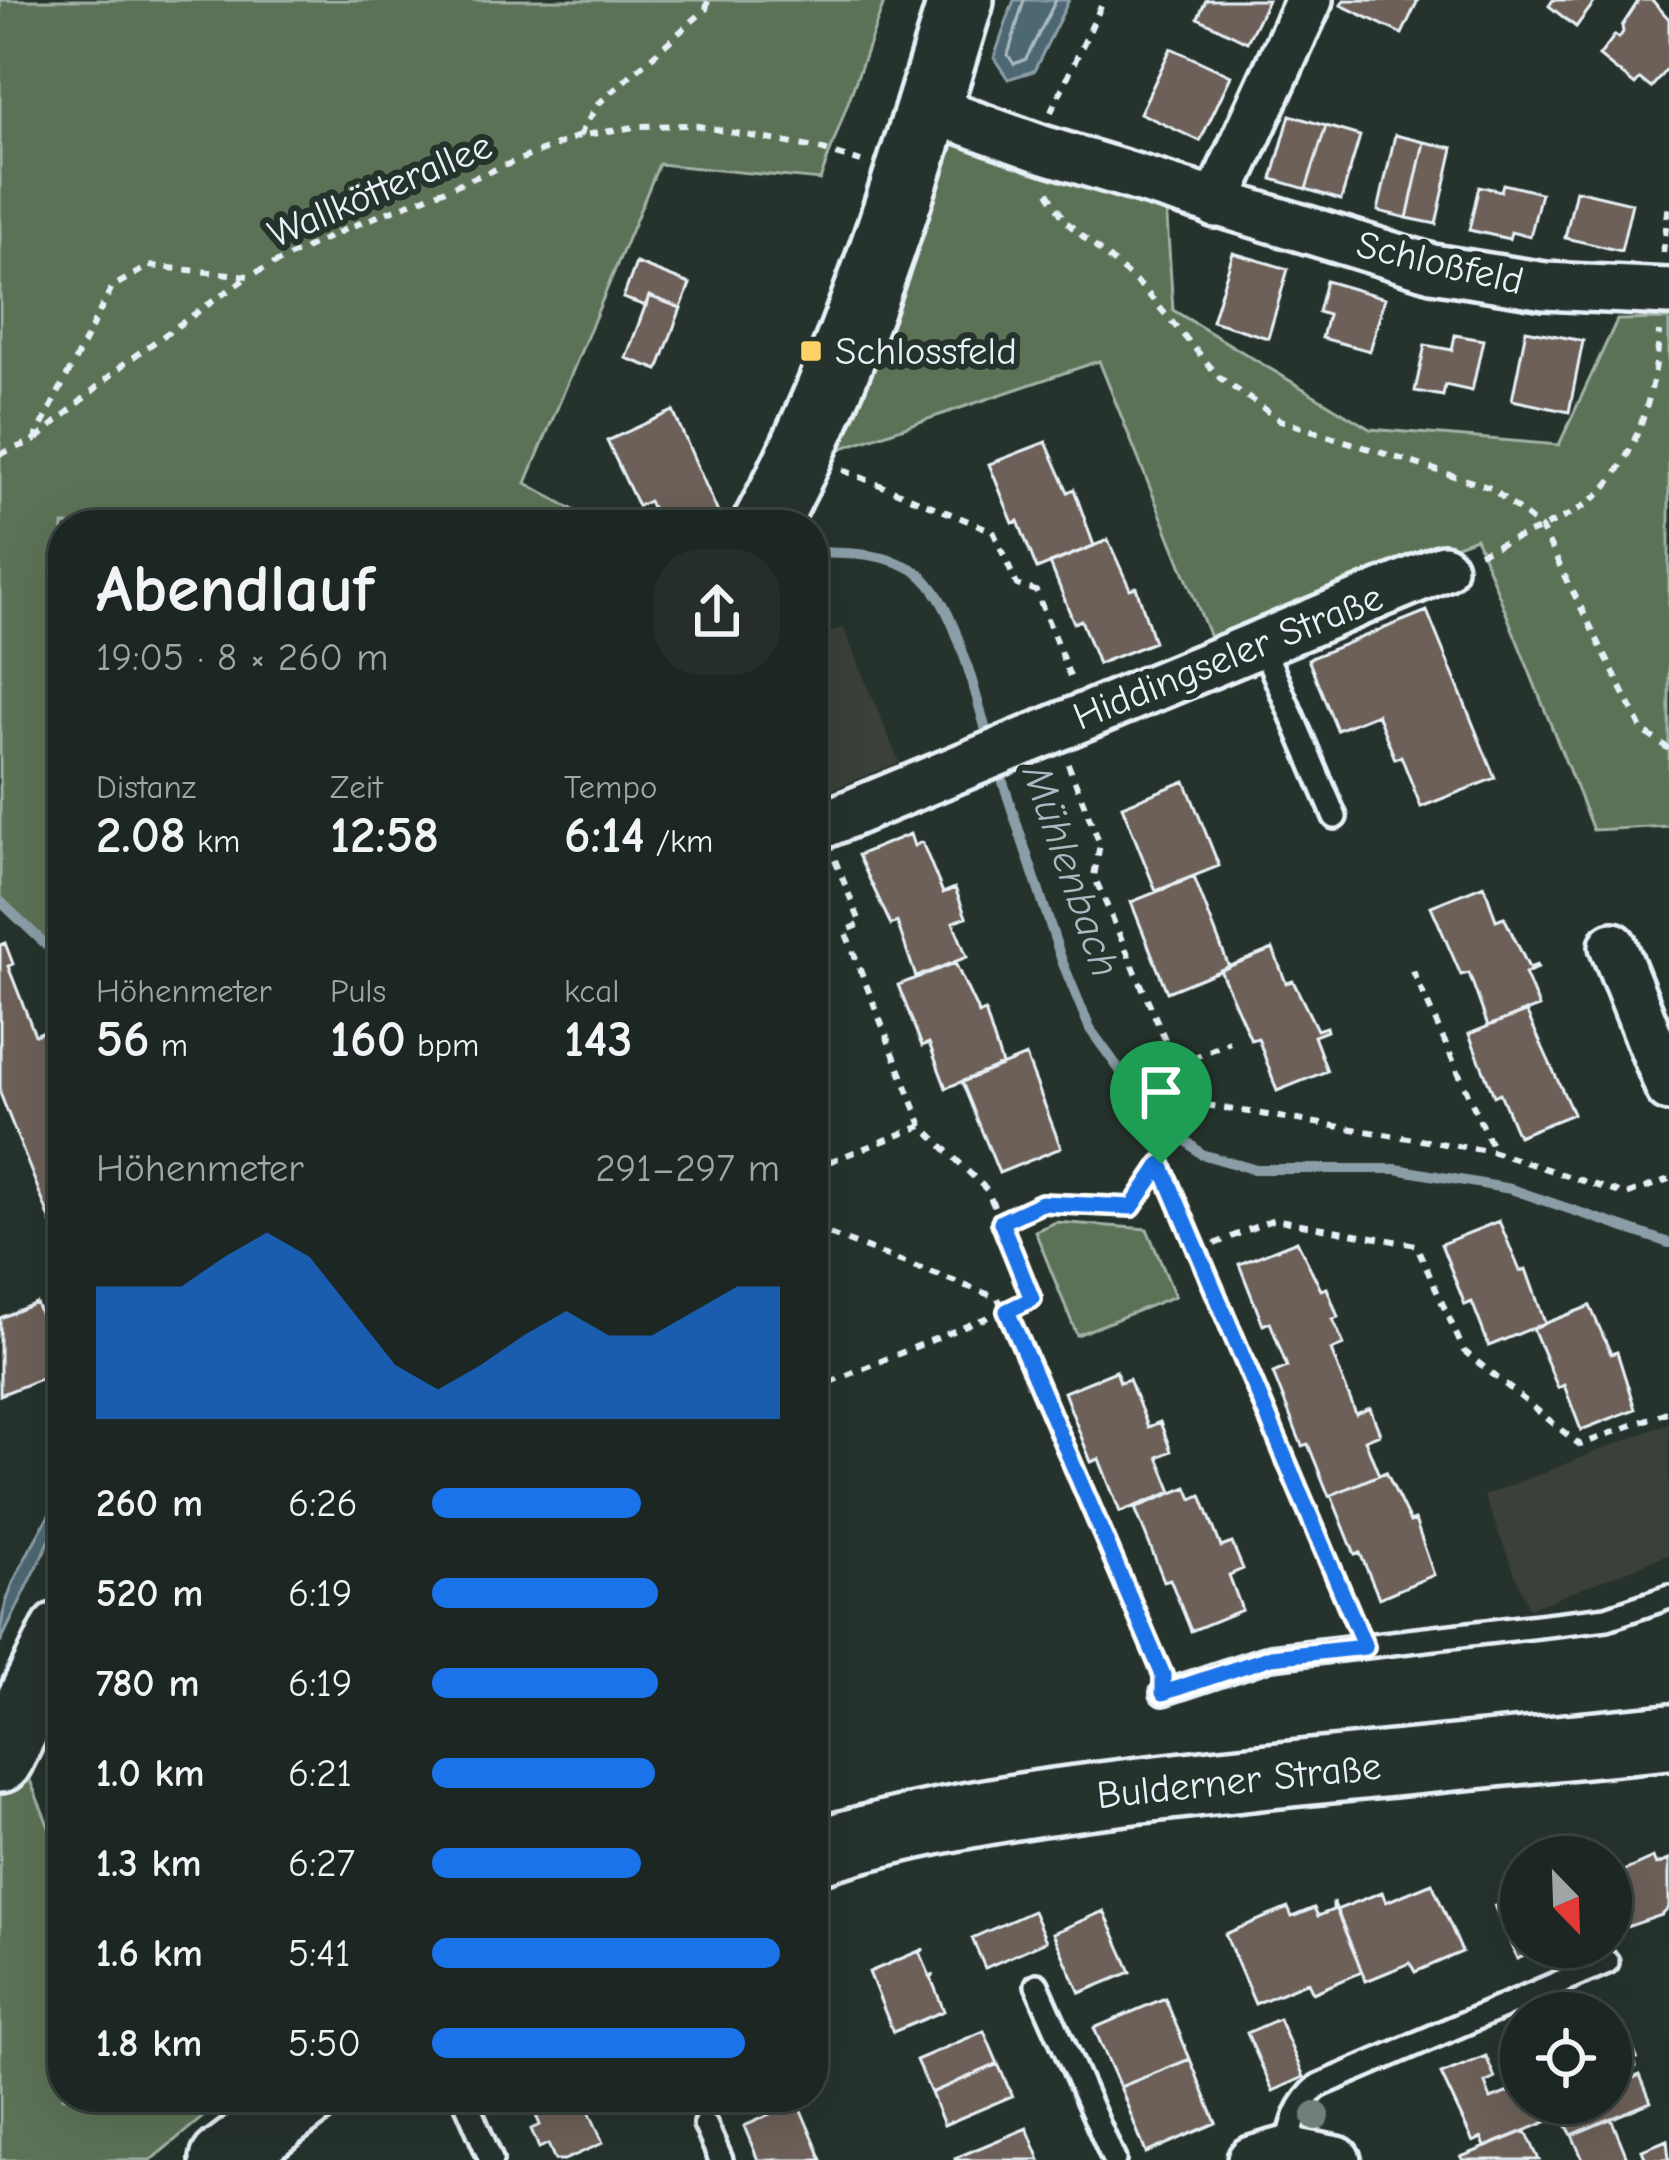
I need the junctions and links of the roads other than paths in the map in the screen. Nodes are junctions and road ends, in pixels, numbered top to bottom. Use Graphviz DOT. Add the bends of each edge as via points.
graph roads {
  1 [pos="961,0"];
  2 [pos="1309,0"];
  3 [pos="928,108"];
  4 [pos="1216,204"];
  5 [pos="1665,292"];
  6 [pos="773,510"];
  7 [pos="1443,568"];
  8 [pos="1261,644"];
  9 [pos="1335,818"];
  10 [pos="828,822"];
  11 [pos="1613,946"];
  12 [pos="1669,1088"];
  13 [pos="1669,1597"];
  14 [pos="48,1663"];
  15 [pos="1163,1693"];
  16 [pos="1669,1737"];
  17 [pos="0,1760"];
  18 [pos="828,1848"];
  19 [pos="1593,1968"];
  20 [pos="1036,1985"];
  21 [pos="287,2112"];
  22 [pos="470,2112"];
  23 [pos="705,2124"];
  24 [pos="1269,2155"];
  25 [pos="223,2160"];
  26 [pos="491,2160"];
  27 [pos="721,2160"];
  28 [pos="1114,2160"];
  29 [pos="1337,2160"];
  1 -- 3 [label="street"];
  2 -- 4 [label="street"];
  3 -- 4 [label="street, Schloßfeld" via="1041,166"];
  3 -- 6 [label="street" via="841,362"];
  4 -- 5 [label="street, Schloßfeld" via="1432,268 1545,286"];
  7 -- 8 [label="street, Hiddingseler Straße"];
  8 -- 9 [label="lane"];
  8 -- 10 [label="street, Hiddingseler Straße"];
  11 -- 12 [label="street"];
  13 -- 15 [label="lane" via="1607,1618 1271,1657"];
  14 -- 17 [label="street"];
  16 -- 18 [label="street, Bulderner Straße" via="1146,1790 977,1813"];
  19 -- 24 [label="lane" via="1318,2086"];
  20 -- 28 [label="lane"];
  21 -- 25 [label="street"];
  22 -- 26 [label="lane"];
  23 -- 27 [label="lane"];
  24 -- 29 [label="street"];
}
